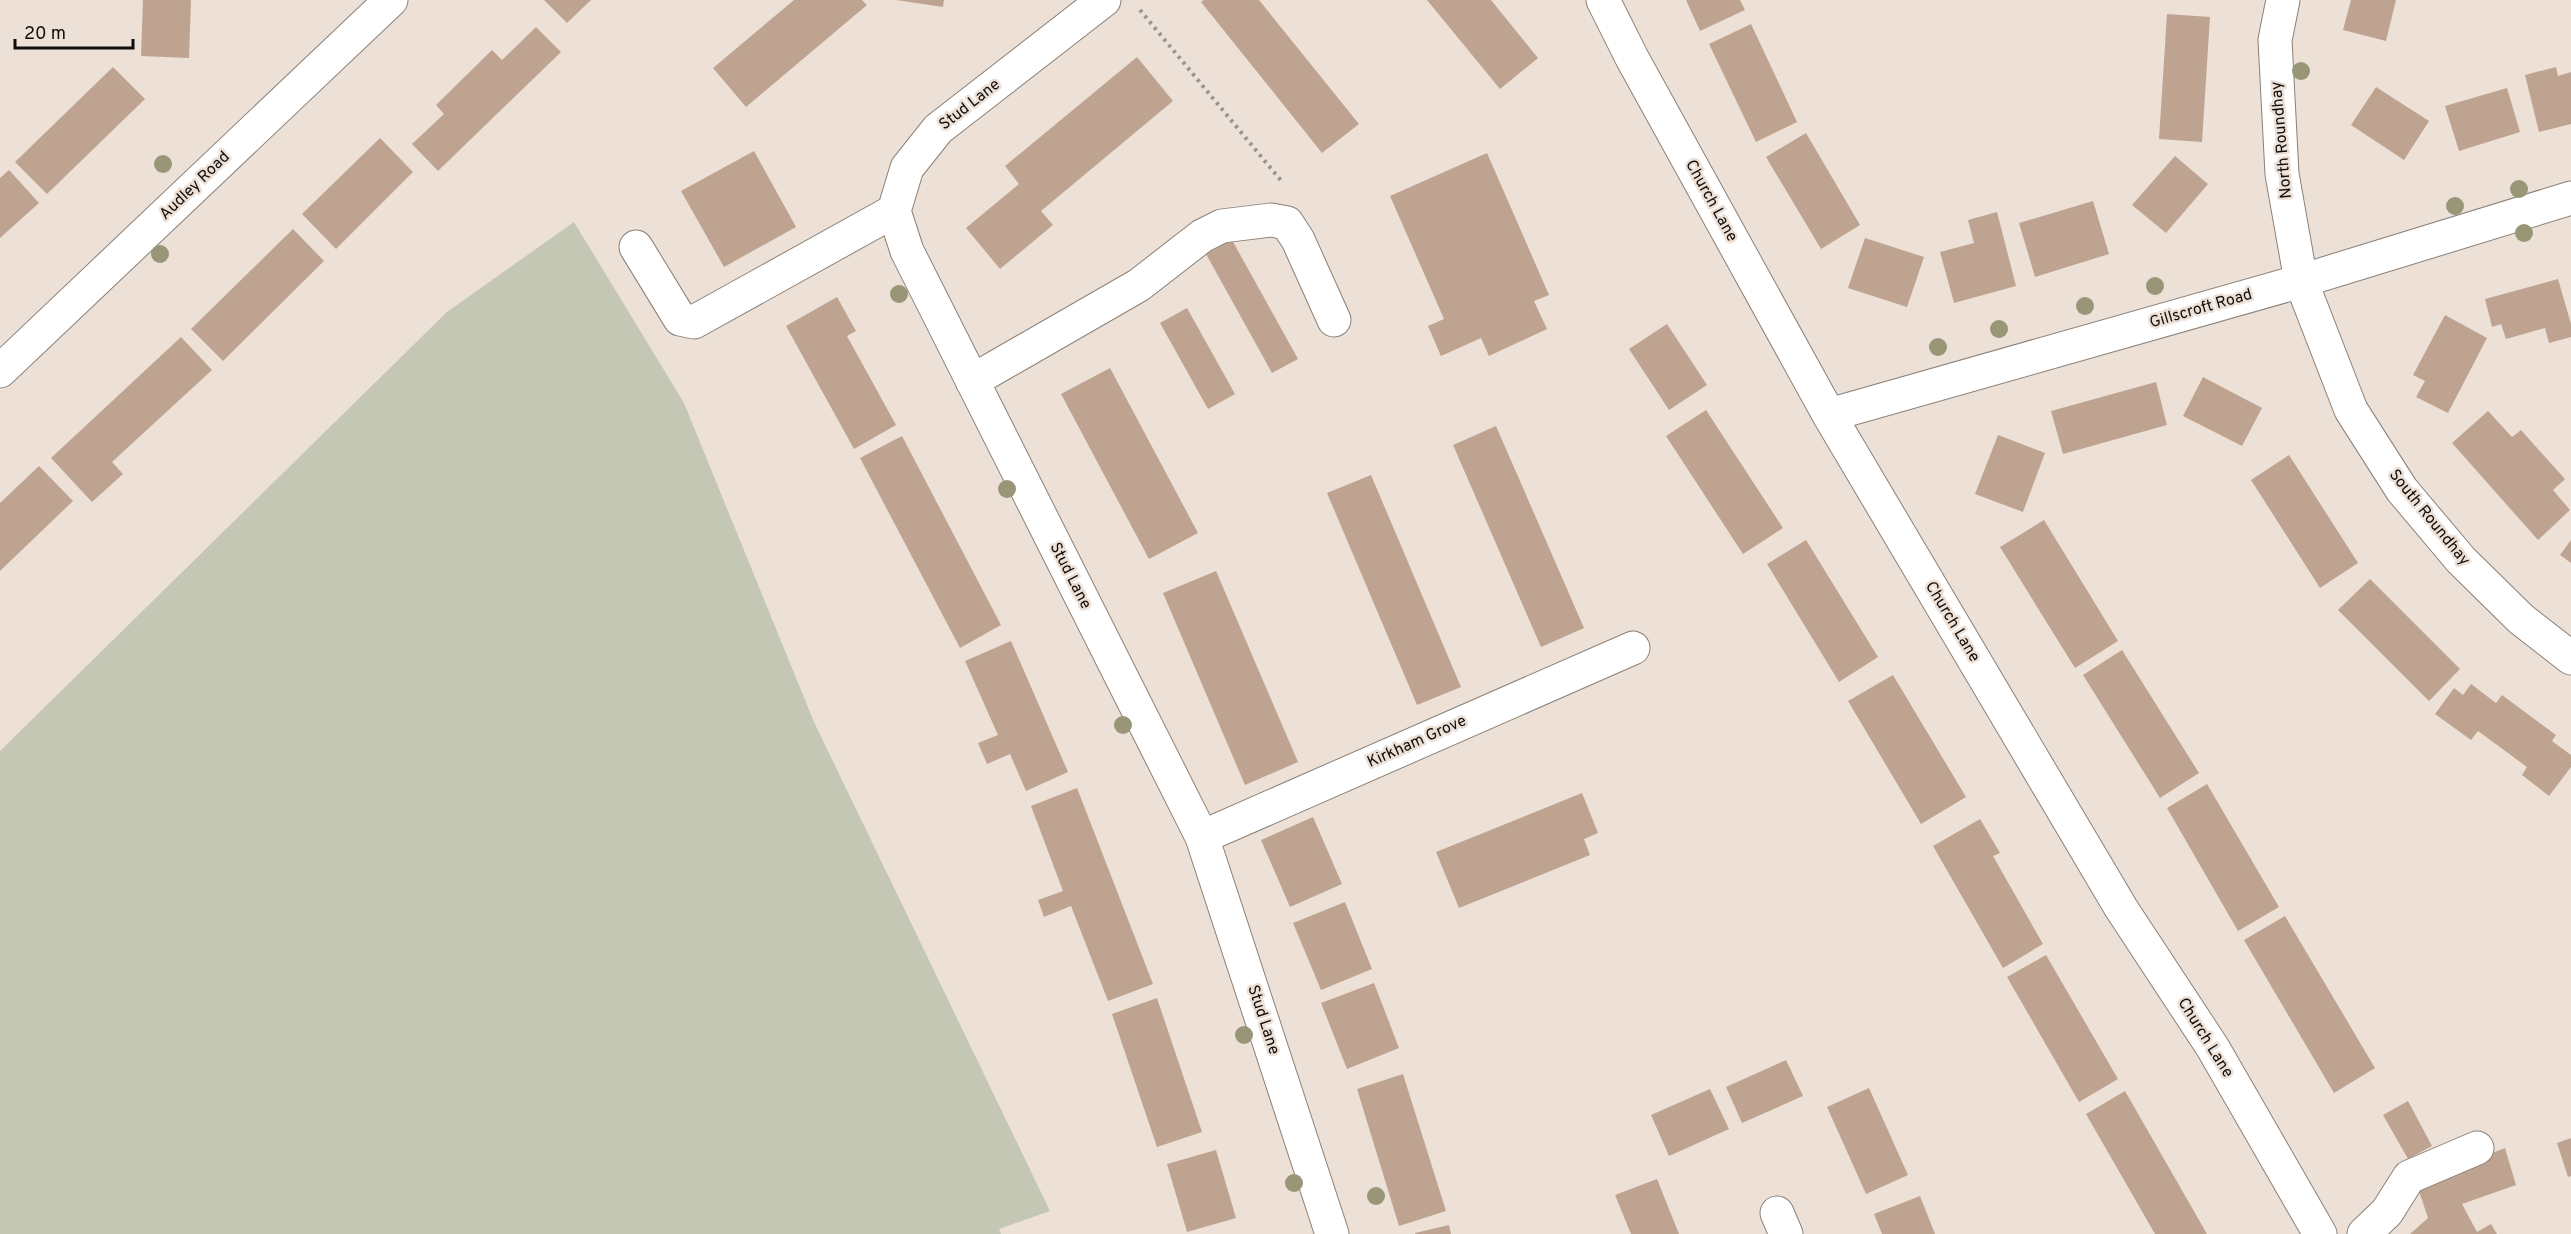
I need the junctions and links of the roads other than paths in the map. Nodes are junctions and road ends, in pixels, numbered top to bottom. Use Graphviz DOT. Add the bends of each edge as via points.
graph roads {
  1 [pos="1104,0"];
  2 [pos="1603,0"];
  3 [pos="2283,0"];
  4 [pos="388,1"];
  5 [pos="2571,198"];
  6 [pos="894,211"];
  7 [pos="636,247"];
  8 [pos="2301,280"];
  9 [pos="1334,320"];
  10 [pos="0,371"];
  11 [pos="972,381"];
  12 [pos="1829,415"];
  13 [pos="1632,648"];
  14 [pos="2571,658"];
  15 [pos="1202,837"];
  16 [pos="2477,1148"];
  17 [pos="1332,1234"];
  18 [pos="2320,1234"];
  19 [pos="2364,1234"];
  1 -- 6 [label="street, Stud Lane" via="938,129 907,168"];
  2 -- 12 [label="street, Church Lane"];
  3 -- 8 [label="street, North Roundhay" via="2275,40 2282,174"];
  4 -- 10 [label="street, Audley Road"];
  5 -- 8 [label="street, Gillscroft Road"];
  6 -- 7 [label="street" via="694,322 680,319"];
  6 -- 11 [label="street, Stud Lane" via="907,251"];
  8 -- 12 [label="street, Gillscroft Road"];
  8 -- 14 [label="street, South Roundhay" via="2351,410 2402,490 2461,560 2521,619"];
  9 -- 11 [label="street" via="1287,223 1271,220 1222,226 1202,236 1139,285"];
  11 -- 15 [label="street, Stud Lane"];
  12 -- 18 [label="street, Church Lane" via="2121,908 2213,1048"];
  13 -- 15 [label="street, Kirkham Grove"];
  15 -- 17 [label="street, Stud Lane"];
  16 -- 19 [label="street" via="2409,1177 2388,1212"];
}
